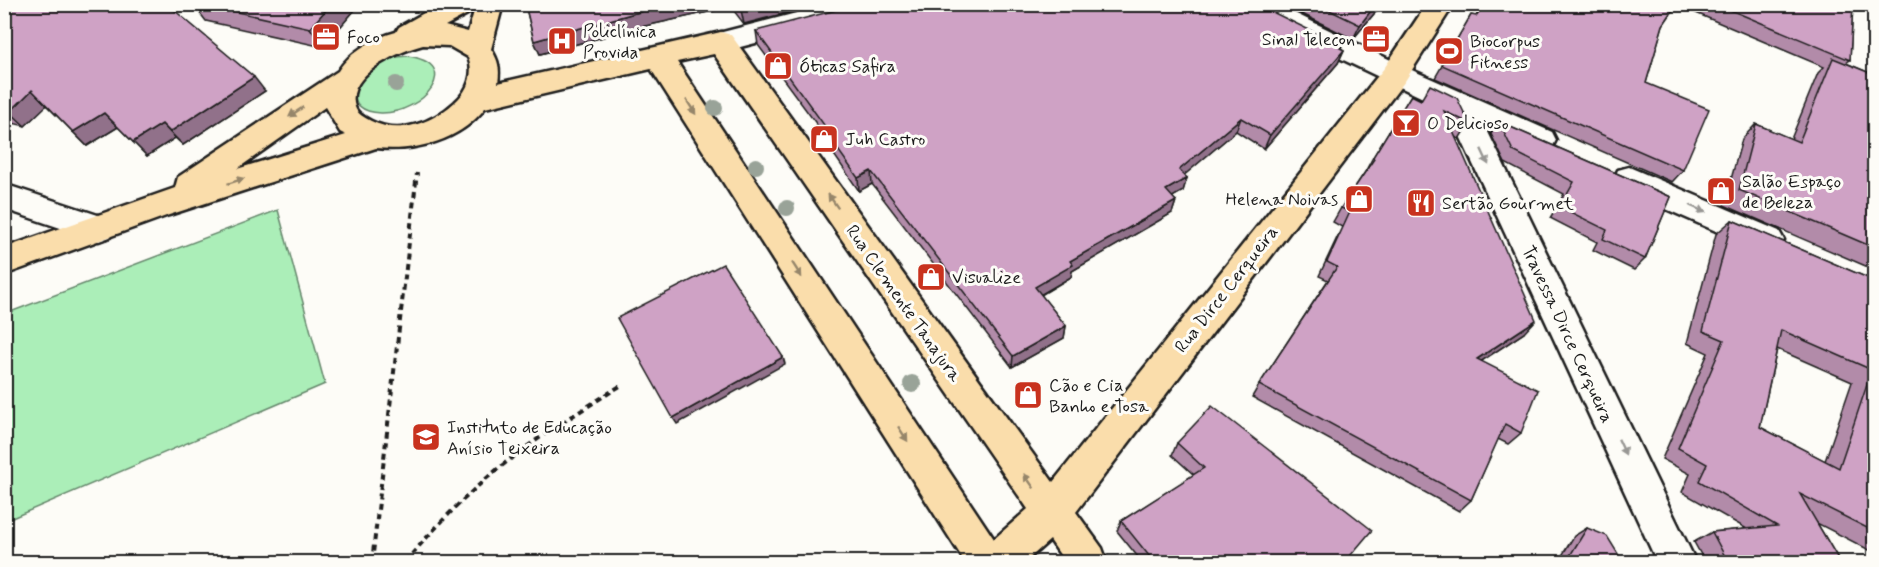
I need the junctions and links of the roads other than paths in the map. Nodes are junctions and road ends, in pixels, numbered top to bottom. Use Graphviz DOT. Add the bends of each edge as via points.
graph roads {
  1 [pos="463,4"];
  2 [pos="490,4"];
  3 [pos="870,4"];
  4 [pos="1251,4"];
  5 [pos="1441,4"];
  6 [pos="400,39"];
  7 [pos="721,42"];
  8 [pos="477,50"];
  9 [pos="659,58"];
  10 [pos="1395,74"];
  11 [pos="345,79"];
  12 [pos="477,99"];
  13 [pos="1460,105"];
  14 [pos="376,136"];
  15 [pos="1569,153"];
  16 [pos="1601,167"];
  17 [pos="4,196"];
  18 [pos="160,206"];
  19 [pos="99,228"];
  20 [pos="1798,253"];
  21 [pos="4,262"];
  22 [pos="1052,513"];
  23 [pos="987,562"];
  24 [pos="997,562"];
  25 [pos="1088,562"];
  26 [pos="1677,562"];
  1 -- 6 [label="main road"];
  2 -- 8 [label="main road"];
  3 -- 7 [label="street"];
  4 -- 10 [label="street"];
  5 -- 10 [label="main road, Rua Dirce Cerqueira"];
  6 -- 8 [label="main road" via="452,36"];
  6 -- 11 [label="main road" via="368,55"];
  7 -- 9 [label="main road"];
  22 -- 7 [label="main road, Rua Clemente Tanajura, one-way"];
  8 -- 12 [label="main road" via="483,57 486,78"];
  9 -- 12 [label="main road"];
  9 -- 23 [label="main road, one-way"];
  10 -- 13 [label="street"];
  10 -- 22 [label="main road, Rua Dirce Cerqueira"];
  11 -- 14 [label="main road" via="339,104 343,115 361,132"];
  11 -- 18 [label="main road, one-way"];
  12 -- 14 [label="main road" via="458,118 432,131 403,138"];
  13 -- 15 [label="street"];
  13 -- 26 [label="street, Travessa Dirce Cerqueira, one-way"];
  18 -- 14 [label="main road, one-way"];
  16 -- 20 [label="street, one-way"];
  17 -- 19 [label="street"];
  18 -- 19 [label="main road"];
  19 -- 21 [label="main road"];
  22 -- 24 [label="main road, Rua Dirce Cerqueira"];
  22 -- 25 [label="main road, Rua Clemente Tanajura"];
}
